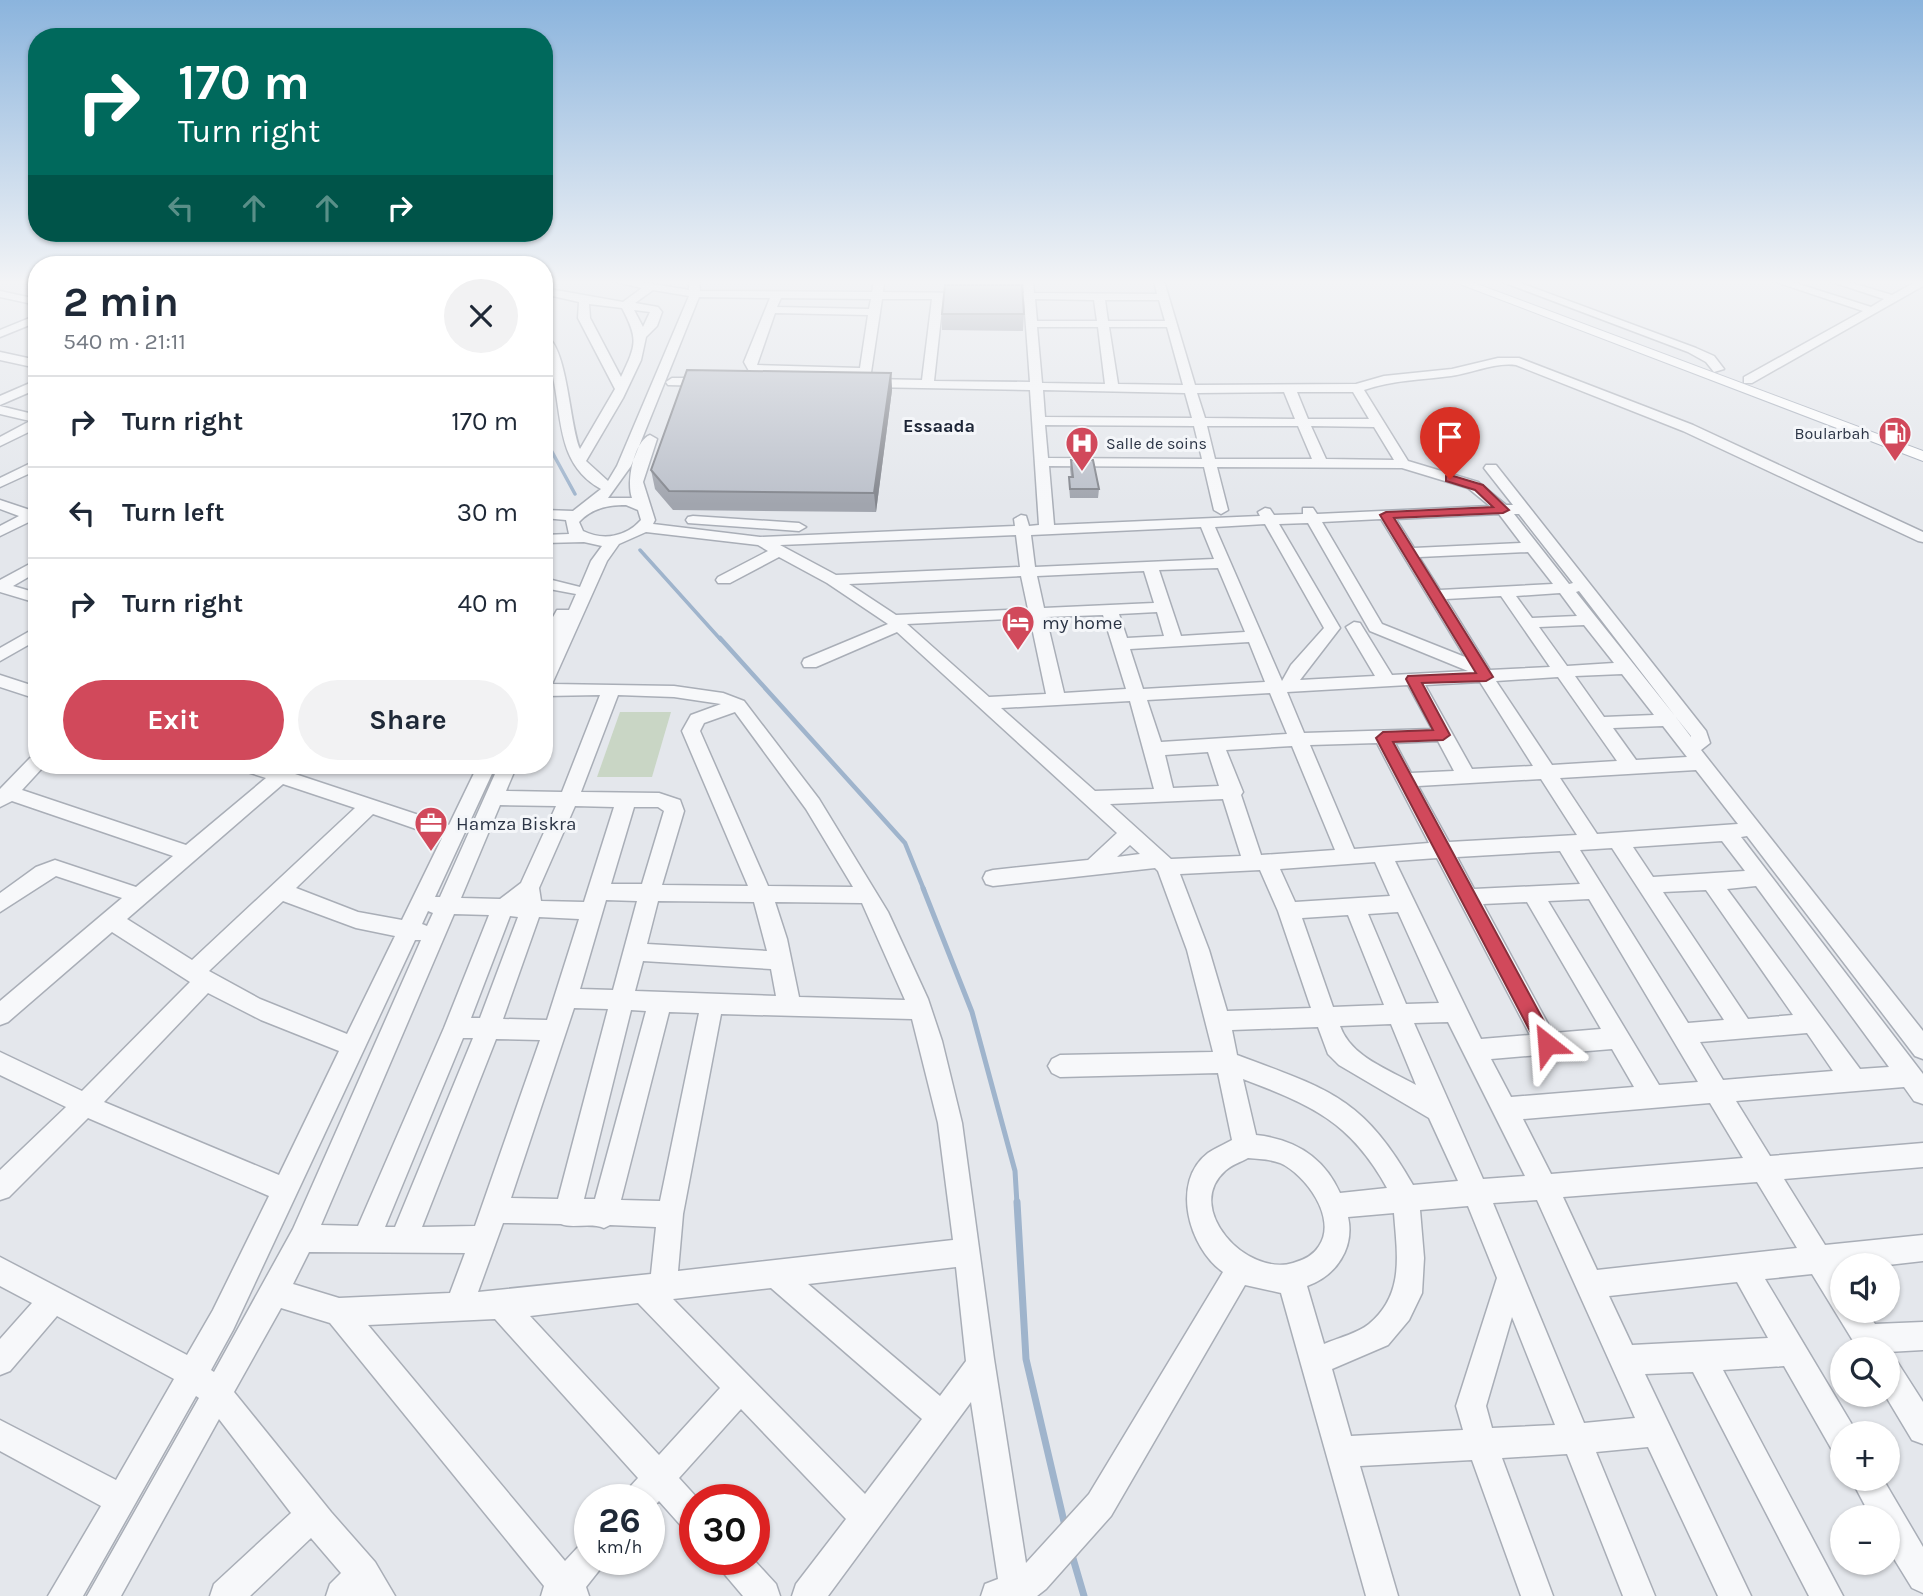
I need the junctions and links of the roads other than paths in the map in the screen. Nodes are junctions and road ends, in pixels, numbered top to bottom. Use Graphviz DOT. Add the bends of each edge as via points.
graph roads {
  1 [pos="21,355"];
  2 [pos="604,355"];
  3 [pos="636,355"];
  4 [pos="672,355"];
  5 [pos="680,355"];
  6 [pos="753,355"];
  7 [pos="868,355"];
  8 [pos="932,355"];
  9 [pos="1034,355"];
  10 [pos="1108,355"];
  11 [pos="1180,355"];
  12 [pos="1656,355"];
  13 [pos="1681,355"];
  14 [pos="1703,355"];
  15 [pos="1792,355"];
  16 [pos="0,356"];
  17 [pos="13,359"];
  18 [pos="553,360"];
  19 [pos="28,362"];
  20 [pos="1718,369"];
  21 [pos="864,378"];
  22 [pos="1748,380"];
  23 [pos="672,382"];
  24 [pos="716,382"];
  25 [pos="783,383"];
  26 [pos="929,384"];
  27 [pos="1036,386"];
  28 [pos="1112,387"];
  29 [pos="0,388"];
  30 [pos="28,388"];
  31 [pos="621,388"];
  32 [pos="1357,388"];
  33 [pos="1190,389"];
  34 [pos="1289,389"];
  35 [pos="19,392"];
  36 [pos="28,394"];
  37 [pos="0,401"];
  38 [pos="0,410"];
  39 [pos="28,418"];
  40 [pos="1038,421"];
  41 [pos="1200,423"];
  42 [pos="1304,423"];
  43 [pos="1377,423"];
  44 [pos="28,426"];
  45 [pos="0,442"];
  46 [pos="1923,445"];
  47 [pos="1923,456"];
  48 [pos="579,461"];
  49 [pos="1042,462"];
  50 [pos="1210,462"];
  51 [pos="1320,462"];
  52 [pos="1403,464"];
  53 [pos="1491,468"];
  54 [pos="28,469"];
  55 [pos="0,483"];
  56 [pos="610,488"];
  57 [pos="1508,503"];
  58 [pos="0,504"];
  59 [pos="592,505"];
  60 [pos="1221,510"];
  61 [pos="28,512"];
  62 [pos="1309,512"];
  63 [pos="1266,514"];
  64 [pos="553,515"];
  65 [pos="1386,515"];
  66 [pos="576,516"];
  67 [pos="645,516"];
  68 [pos="28,518"];
  69 [pos="1206,522"];
  70 [pos="1045,523"];
  71 [pos="1021,525"];
  72 [pos="0,532"];
  73 [pos="764,534"];
  74 [pos="1923,538"];
  75 [pos="553,539"];
  76 [pos="585,539"];
  77 [pos="614,540"];
  78 [pos="1532,547"];
  79 [pos="779,551"];
  80 [pos="1408,552"];
  81 [pos="1223,563"];
  82 [pos="1150,566"];
  83 [pos="28,570"];
  84 [pos="1028,571"];
  85 [pos="724,580"];
  86 [pos="833,580"];
  87 [pos="553,585"];
  88 [pos="1586,587"];
  89 [pos="1565,589"];
  90 [pos="574,590"];
  91 [pos="1506,590"];
  92 [pos="28,595"];
  93 [pos="1435,595"];
  94 [pos="1163,607"];
  95 [pos="1110,610"];
  96 [pos="1038,613"];
  97 [pos="1590,620"];
  98 [pos="895,623"];
  99 [pos="1529,623"];
  100 [pos="1354,627"];
  101 [pos="1376,627"];
  102 [pos="1332,628"];
  103 [pos="553,631"];
  104 [pos="1254,637"];
  105 [pos="28,638"];
  106 [pos="1174,641"];
  107 [pos="1120,644"];
  108 [pos="0,656"];
  109 [pos="810,663"];
  110 [pos="553,664"];
  111 [pos="1627,668"];
  112 [pos="1564,672"];
  113 [pos="1483,674"];
  114 [pos="1413,679"];
  115 [pos="0,681"];
  116 [pos="1387,681"];
  117 [pos="1281,685"];
  118 [pos="28,690"];
  119 [pos="553,690"];
  120 [pos="611,691"];
  121 [pos="1137,695"];
  122 [pos="1055,698"];
  123 [pos="982,703"];
  124 [pos="738,705"];
  125 [pos="1670,720"];
  126 [pos="1599,723"];
  127 [pos="1443,735"];
  128 [pos="1383,738"];
  129 [pos="1298,739"];
  130 [pos="1215,744"];
  131 [pos="1154,749"];
  132 [pos="1697,755"];
  133 [pos="1630,766"];
  134 [pos="28,772"];
  135 [pos="1546,773"];
  136 [pos="282,774"];
  137 [pos="296,774"];
  138 [pos="483,774"];
  139 [pos="504,774"];
  140 [pos="1467,777"];
  141 [pos="1405,780"];
  142 [pos="1233,792"];
  143 [pos="1165,795"];
  144 [pos="4,797"];
  145 [pos="494,798"];
  146 [pos="1091,798"];
  147 [pos="568,800"];
  148 [pos="626,800"];
  149 [pos="370,806"];
  150 [pos="1752,828"];
  151 [pos="1130,833"];
  152 [pos="1727,833"];
  153 [pos="454,834"];
  154 [pos="1618,841"];
  155 [pos="1592,843"];
  156 [pos="1567,845"];
  157 [pos="1445,850"];
  158 [pos="188,853"];
  159 [pos="1382,855"];
  160 [pos="1348,857"];
  161 [pos="1163,864"];
  162 [pos="1261,864"];
  163 [pos="1091,869"];
  164 [pos="993,878"];
  165 [pos="1760,878"];
  166 [pos="1711,882"];
  167 [pos="1648,885"];
  168 [pos="280,891"];
  169 [pos="1595,891"];
  170 [pos="1532,893"];
  171 [pos="649,894"];
  172 [pos="762,895"];
  173 [pos="867,895"];
  174 [pos="140,896"];
  175 [pos="1468,897"];
  176 [pos="530,900"];
  177 [pos="593,902"];
  178 [pos="1405,903"];
  179 [pos="0,904"];
  180 [pos="420,905"];
  181 [pos="1354,905"];
  182 [pos="447,906"];
  183 [pos="502,909"];
  184 [pos="1289,911"];
  185 [pos="111,921"];
  186 [pos="408,931"];
  187 [pos="434,934"];
  188 [pos="634,952"];
  189 [pos="780,961"];
  190 [pos="200,976"];
  191 [pos="566,998"];
  192 [pos="621,1001"];
  193 [pos="660,1002"];
  194 [pos="712,1004"];
  195 [pos="789,1006"];
  196 [pos="920,1010"];
  197 [pos="1455,1012"];
  198 [pos="1399,1014"];
  199 [pos="0,1016"];
  200 [pos="1324,1017"];
  201 [pos="1218,1021"];
  202 [pos="1814,1023"];
  203 [pos="456,1028"];
  204 [pos="488,1029"];
  205 [pos="1742,1029"];
  206 [pos="555,1030"];
  207 [pos="1680,1034"];
  208 [pos="1617,1038"];
  209 [pos="1547,1044"];
  210 [pos="353,1046"];
  211 [pos="1923,1049"];
  212 [pos="1475,1050"];
  213 [pos="1227,1062"];
  214 [pos="0,1063"];
  215 [pos="1060,1066"];
  216 [pos="1854,1081"];
  217 [pos="1917,1085"];
  218 [pos="1716,1092"];
  219 [pos="1652,1096"];
  220 [pos="85,1105"];
  221 [pos="1504,1109"];
  222 [pos="1438,1110"];
  223 [pos="1246,1146"];
  224 [pos="1923,1155"];
  225 [pos="1762,1171"];
  226 [pos="1544,1186"];
  227 [pos="0,1188"];
  228 [pos="285,1190"];
  229 [pos="1475,1191"];
  230 [pos="1406,1198"];
  231 [pos="1334,1206"];
  232 [pos="495,1210"];
  233 [pos="567,1213"];
  234 [pos="670,1214"];
  235 [pos="604,1215"];
  236 [pos="302,1238"];
  237 [pos="484,1239"];
  238 [pos="366,1240"];
  239 [pos="402,1241"];
  240 [pos="1923,1248"];
  241 [pos="967,1252"];
  242 [pos="1817,1259"];
  243 [pos="1743,1267"];
  244 [pos="1239,1270"];
  245 [pos="0,1271"];
  246 [pos="776,1274"];
  247 [pos="1291,1278"];
  248 [pos="1510,1279"];
  249 [pos="1830,1280"];
  250 [pos="1588,1285"];
  251 [pos="653,1287"];
  252 [pos="275,1292"];
  253 [pos="53,1300"];
  254 [pos="501,1305"];
  255 [pos="459,1306"];
  256 [pos="339,1312"];
  257 [pos="1923,1336"];
  258 [pos="1900,1340"];
  259 [pos="1791,1351"];
  260 [pos="1701,1357"];
  261 [pos="1623,1360"];
  262 [pos="0,1361"];
  263 [pos="1315,1362"];
  264 [pos="980,1366"];
  265 [pos="205,1383"];
  266 [pos="740,1388"];
  267 [pos="1900,1392"];
  268 [pos="942,1417"];
  269 [pos="1832,1421"];
  270 [pos="1923,1429"];
  271 [pos="1656,1431"];
  272 [pos="0,1435"];
  273 [pos="1574,1439"];
  274 [pos="1481,1443"];
  275 [pos="1340,1452"];
  276 [pos="646,1484"];
  277 [pos="653,1484"];
  278 [pos="122,1500"];
  279 [pos="312,1515"];
  280 [pos="866,1517"];
  281 [pos="1900,1538"];
  282 [pos="578,1575"];
  283 [pos="746,1575"];
  284 [pos="1923,1577"];
  285 [pos="371,1585"];
  286 [pos="1017,1589"];
  287 [pos="565,1593"];
  288 [pos="64,1596"];
  289 [pos="103,1596"];
  290 [pos="226,1596"];
  291 [pos="342,1596"];
  292 [pos="764,1596"];
  293 [pos="808,1596"];
  294 [pos="1382,1596"];
  295 [pos="1537,1596"];
  296 [pos="1639,1596"];
  297 [pos="1735,1596"];
  298 [pos="1826,1596"];
  1 -- 17 [label="street"];
  2 -- 31 [label="street"];
  3 -- 31 [label="street"];
  4 -- 56 [label="street" via="631,452"];
  5 -- 23 [label="street"];
  6 -- 21 [label="street" via="753,368"];
  7 -- 21 [label="street"];
  8 -- 26 [label="street"];
  9 -- 27 [label="street"];
  10 -- 28 [label="street"];
  11 -- 33 [label="street"];
  12 -- 47 [label="main road"];
  13 -- 20 [label="main road"];
  14 -- 20 [label="street"];
  15 -- 22 [label="street"];
  16 -- 17 [label="street"];
  17 -- 19 [label="street"];
  18 -- 48 [label="street" via="561,381 566,434"];
  20 -- 22 [label="main road"];
  21 -- 25 [label="street"];
  21 -- 26 [label="street"];
  22 -- 46 [label="main road"];
  23 -- 24 [label="street"];
  23 -- 67 [label="street" via="634,486"];
  26 -- 27 [label="street"];
  27 -- 28 [label="street"];
  27 -- 40 [label="street"];
  28 -- 33 [label="street"];
  29 -- 35 [label="street"];
  30 -- 35 [label="street"];
  31 -- 48 [label="street"];
  32 -- 34 [label="street"];
  32 -- 43 [label="street"];
  32 -- 74 [label="street" via="1393,377 1463,370 1492,361 1519,362 1688,428"];
  33 -- 34 [label="street"];
  33 -- 41 [label="street"];
  34 -- 42 [label="street"];
  35 -- 36 [label="street"];
  35 -- 37 [label="street"];
  38 -- 39 [label="street"];
  40 -- 41 [label="street"];
  40 -- 49 [label="street"];
  41 -- 42 [label="street"];
  41 -- 50 [label="street"];
  42 -- 43 [label="street"];
  42 -- 51 [label="street"];
  43 -- 52 [label="street"];
  44 -- 45 [label="street"];
  48 -- 56 [label="street" via="593,478"];
  49 -- 50 [label="street"];
  49 -- 70 [label="street"];
  50 -- 51 [label="street"];
  50 -- 60 [label="street"];
  51 -- 52 [label="street"];
  52 -- 57 [label="street" via="1474,485"];
  53 -- 57 [label="street"];
  54 -- 55 [label="street"];
  56 -- 59 [label="street"];
  57 -- 62 [label="street"];
  57 -- 65 [label="street"];
  57 -- 78 [label="street"];
  57 -- 88 [label="street"];
  58 -- 61 [label="street"];
  59 -- 66 [label="street"];
  59 -- 67 [label="street" via="638,504"];
  60 -- 63 [label="street"];
  60 -- 70 [label="street"];
  62 -- 63 [label="street"];
  62 -- 65 [label="street"];
  62 -- 101 [label="street"];
  63 -- 69 [label="street"];
  63 -- 102 [label="street"];
  64 -- 66 [label="street"];
  65 -- 80 [label="street"];
  66 -- 76 [label="street" via="572,528"];
  67 -- 73 [label="street"];
  67 -- 77 [label="street" via="636,533"];
  68 -- 72 [label="street"];
  69 -- 70 [label="street"];
  69 -- 81 [label="street"];
  70 -- 71 [label="street"];
  71 -- 73 [label="street"];
  71 -- 84 [label="street"];
  73 -- 79 [label="street"];
  75 -- 76 [label="street"];
  76 -- 77 [label="street"];
  76 -- 90 [label="street" via="584,565"];
  77 -- 110 [label="street" via="599,561"];
  78 -- 80 [label="street"];
  78 -- 89 [label="street"];
  79 -- 85 [label="street"];
  79 -- 86 [label="street"];
  80 -- 93 [label="street"];
  81 -- 82 [label="street"];
  81 -- 104 [label="street"];
  82 -- 84 [label="street"];
  82 -- 94 [label="street"];
  83 -- 92 [label="street" via="0,587"];
  84 -- 86 [label="street"];
  84 -- 96 [label="street"];
  86 -- 98 [label="street"];
  87 -- 90 [label="street"];
  88 -- 89 [label="street"];
  88 -- 132 [label="street" via="1700,735"];
  89 -- 91 [label="street"];
  89 -- 97 [label="street"];
  90 -- 103 [label="street"];
  91 -- 93 [label="street"];
  91 -- 99 [label="street"];
  93 -- 113 [label="street"];
  94 -- 95 [label="street"];
  94 -- 106 [label="street"];
  95 -- 96 [label="street"];
  95 -- 107 [label="street"];
  96 -- 98 [label="street"];
  96 -- 122 [label="street"];
  97 -- 99 [label="street"];
  97 -- 111 [label="street"];
  98 -- 109 [label="street"];
  98 -- 123 [label="street"];
  99 -- 112 [label="street"];
  100 -- 101 [label="street"];
  100 -- 102 [label="street"];
  100 -- 116 [label="street"];
  101 -- 113 [label="street"];
  102 -- 117 [label="street"];
  104 -- 106 [label="street"];
  104 -- 117 [label="street"];
  105 -- 108 [label="street"];
  106 -- 107 [label="street"];
  107 -- 121 [label="street"];
  111 -- 112 [label="street"];
  111 -- 125 [label="street"];
  112 -- 113 [label="street"];
  112 -- 126 [label="street"];
  113 -- 114 [label="street"];
  113 -- 135 [label="street"];
  114 -- 116 [label="street"];
  114 -- 127 [label="street"];
  115 -- 118 [label="street"];
  116 -- 117 [label="street"];
  117 -- 121 [label="street"];
  117 -- 129 [label="street"];
  119 -- 120 [label="street"];
  120 -- 124 [label="street" via="701,694"];
  120 -- 147 [label="street"];
  121 -- 122 [label="street"];
  121 -- 131 [label="street"];
  122 -- 123 [label="street"];
  123 -- 146 [label="street"];
  124 -- 172 [label="street" via="697,719 691,731"];
  124 -- 173 [label="street" via="807,795"];
  125 -- 126 [label="street"];
  125 -- 132 [label="street"];
  126 -- 133 [label="street"];
  127 -- 128 [label="street"];
  127 -- 140 [label="street"];
  128 -- 129 [label="street"];
  128 -- 141 [label="street"];
  129 -- 130 [label="street"];
  129 -- 160 [label="street"];
  130 -- 131 [label="street"];
  130 -- 142 [label="street"];
  131 -- 143 [label="street"];
  132 -- 133 [label="street"];
  132 -- 150 [label="street"];
  133 -- 135 [label="street"];
  134 -- 144 [label="street"];
  135 -- 140 [label="street"];
  135 -- 155 [label="street"];
  136 -- 158 [label="street"];
  137 -- 149 [label="street"];
  138 -- 153 [label="street"];
  139 -- 145 [label="street"];
  140 -- 141 [label="street"];
  141 -- 157 [label="street"];
  142 -- 143 [label="street"];
  142 -- 162 [label="street"];
  143 -- 146 [label="street"];
  144 -- 158 [label="street"];
  145 -- 147 [label="street"];
  145 -- 182 [label="street"];
  146 -- 151 [label="street"];
  147 -- 148 [label="street"];
  147 -- 176 [label="street"];
  148 -- 171 [label="street" via="664,800 674,808"];
  148 -- 177 [label="street"];
  149 -- 153 [label="street"];
  149 -- 168 [label="street"];
  150 -- 152 [label="street"];
  150 -- 211 [label="street"];
  151 -- 161 [label="street"];
  151 -- 163 [label="street"];
  152 -- 154 [label="street"];
  152 -- 165 [label="street"];
  153 -- 180 [label="street"];
  154 -- 155 [label="street"];
  154 -- 167 [label="street"];
  155 -- 156 [label="street"];
  156 -- 157 [label="street"];
  156 -- 169 [label="street"];
  157 -- 159 [label="street"];
  157 -- 175 [label="street"];
  158 -- 174 [label="street"];
  159 -- 160 [label="street"];
  159 -- 178 [label="street"];
  160 -- 162 [label="street"];
  161 -- 162 [label="street"];
  161 -- 163 [label="street"];
  161 -- 201 [label="street" via="1198,950"];
  162 -- 184 [label="street"];
  163 -- 164 [label="street"];
  165 -- 166 [label="street"];
  165 -- 217 [label="street"];
  166 -- 167 [label="street"];
  166 -- 202 [label="street"];
  167 -- 205 [label="street"];
  168 -- 186 [label="street" via="356,920"];
  168 -- 190 [label="street"];
  169 -- 170 [label="street"];
  169 -- 207 [label="street"];
  170 -- 175 [label="street"];
  170 -- 208 [label="street"];
  171 -- 172 [label="street"];
  171 -- 177 [label="street"];
  171 -- 188 [label="street"];
  172 -- 173 [label="street"];
  172 -- 189 [label="street"];
  173 -- 196 [label="street"];
  174 -- 179 [label="street" via="55,868"];
  174 -- 185 [label="street"];
  175 -- 209 [label="street"];
  176 -- 177 [label="street"];
  176 -- 183 [label="street"];
  176 -- 204 [label="street"];
  177 -- 191 [label="street"];
  178 -- 181 [label="street"];
  178 -- 197 [label="street"];
  180 -- 182 [label="street"];
  180 -- 186 [label="street"];
  181 -- 184 [label="street"];
  181 -- 198 [label="street"];
  182 -- 183 [label="street"];
  182 -- 187 [label="street"];
  183 -- 203 [label="street"];
  184 -- 200 [label="street"];
  185 -- 190 [label="street"];
  185 -- 199 [label="street"];
  186 -- 187 [label="street"];
  186 -- 210 [label="street"];
  187 -- 236 [label="street"];
  188 -- 189 [label="street"];
  188 -- 192 [label="street"];
  189 -- 195 [label="street"];
  190 -- 210 [label="street" via="276,1018"];
  190 -- 220 [label="street"];
  191 -- 192 [label="street"];
  191 -- 206 [label="street"];
  192 -- 193 [label="street"];
  192 -- 233 [label="street"];
  193 -- 194 [label="street"];
  193 -- 235 [label="street"];
  194 -- 195 [label="street"];
  194 -- 234 [label="street"];
  195 -- 196 [label="street"];
  196 -- 241 [label="street" via="942,1083"];
  197 -- 198 [label="street"];
  197 -- 212 [label="street"];
  198 -- 200 [label="street"];
  198 -- 222 [label="street"];
  200 -- 201 [label="street"];
  200 -- 222 [label="street" via="1343,1054"];
  201 -- 213 [label="street"];
  202 -- 205 [label="street"];
  202 -- 216 [label="street"];
  203 -- 204 [label="street"];
  203 -- 238 [label="street"];
  204 -- 206 [label="street"];
  204 -- 239 [label="street"];
  205 -- 207 [label="street"];
  206 -- 232 [label="street"];
  207 -- 218 [label="street"];
  208 -- 209 [label="street"];
  208 -- 219 [label="street"];
  209 -- 212 [label="street"];
  210 -- 228 [label="street"];
  212 -- 221 [label="street"];
  213 -- 215 [label="street"];
  213 -- 223 [label="street"];
  213 -- 230 [label="street" via="1285,1082 1342,1113 1385,1160"];
  214 -- 220 [label="street"];
  216 -- 217 [label="street"];
  216 -- 218 [label="street"];
  218 -- 219 [label="street"];
  218 -- 225 [label="street"];
  219 -- 221 [label="street"];
  220 -- 227 [label="street"];
  220 -- 228 [label="street"];
  221 -- 226 [label="street"];
  222 -- 229 [label="street"];
  223 -- 231 [label="street" via="1289,1154 1324,1185"];
  223 -- 244 [label="street" via="1211,1164 1201,1181 1198,1201 1213,1244"];
  224 -- 225 [label="street"];
  225 -- 226 [label="street"];
  225 -- 242 [label="street"];
  226 -- 229 [label="street"];
  226 -- 250 [label="street"];
  228 -- 265 [label="street" via="223,1320"];
  229 -- 230 [label="street"];
  229 -- 248 [label="street"];
  230 -- 231 [label="street"];
  230 -- 263 [label="street" via="1410,1275 1399,1310 1378,1335"];
  231 -- 247 [label="street" via="1337,1228 1332,1249 1320,1266"];
  232 -- 233 [label="street"];
  232 -- 237 [label="street"];
  233 -- 235 [label="street"];
  234 -- 235 [label="street"];
  234 -- 251 [label="street"];
  236 -- 238 [label="street"];
  236 -- 252 [label="street"];
  237 -- 239 [label="street"];
  237 -- 255 [label="street"];
  238 -- 239 [label="street"];
  240 -- 242 [label="street"];
  241 -- 246 [label="street"];
  241 -- 264 [label="street"];
  242 -- 243 [label="street"];
  242 -- 249 [label="street"];
  243 -- 250 [label="street"];
  243 -- 259 [label="street"];
  244 -- 247 [label="street" via="1278,1280"];
  244 -- 286 [label="street" via="1100,1505"];
  245 -- 253 [label="street"];
  246 -- 251 [label="street"];
  246 -- 268 [label="street"];
  247 -- 263 [label="street"];
  248 -- 273 [label="street"];
  248 -- 274 [label="street" via="1472,1400"];
  250 -- 261 [label="street"];
  251 -- 254 [label="street"];
  251 -- 266 [label="street"];
  252 -- 256 [label="street"];
  252 -- 265 [label="street"];
  253 -- 262 [label="street"];
  253 -- 265 [label="street"];
  254 -- 255 [label="street"];
  254 -- 276 [label="street"];
  255 -- 256 [label="street"];
  256 -- 287 [label="street"];
  257 -- 258 [label="street"];
  259 -- 260 [label="street"];
  259 -- 269 [label="street"];
  260 -- 261 [label="street"];
  260 -- 298 [label="street"];
  261 -- 271 [label="street"];
  263 -- 275 [label="street"];
  264 -- 268 [label="street"];
  264 -- 286 [label="street"];
  265 -- 278 [label="street"];
  265 -- 279 [label="street" via="238,1415"];
  265 -- 289 [label="street"];
  266 -- 277 [label="street"];
  266 -- 280 [label="street"];
  267 -- 270 [label="street"];
  268 -- 280 [label="street"];
  271 -- 273 [label="street"];
  271 -- 297 [label="street"];
  272 -- 278 [label="street"];
  273 -- 274 [label="street"];
  273 -- 296 [label="street"];
  274 -- 275 [label="street"];
  274 -- 295 [label="street"];
  275 -- 294 [label="street"];
  278 -- 288 [label="street"];
  279 -- 285 [label="street"];
  279 -- 290 [label="street"];
  280 -- 293 [label="street"];
  281 -- 284 [label="street"];
  282 -- 287 [label="street"];
  283 -- 292 [label="street"];
  285 -- 291 [label="street"];
}
